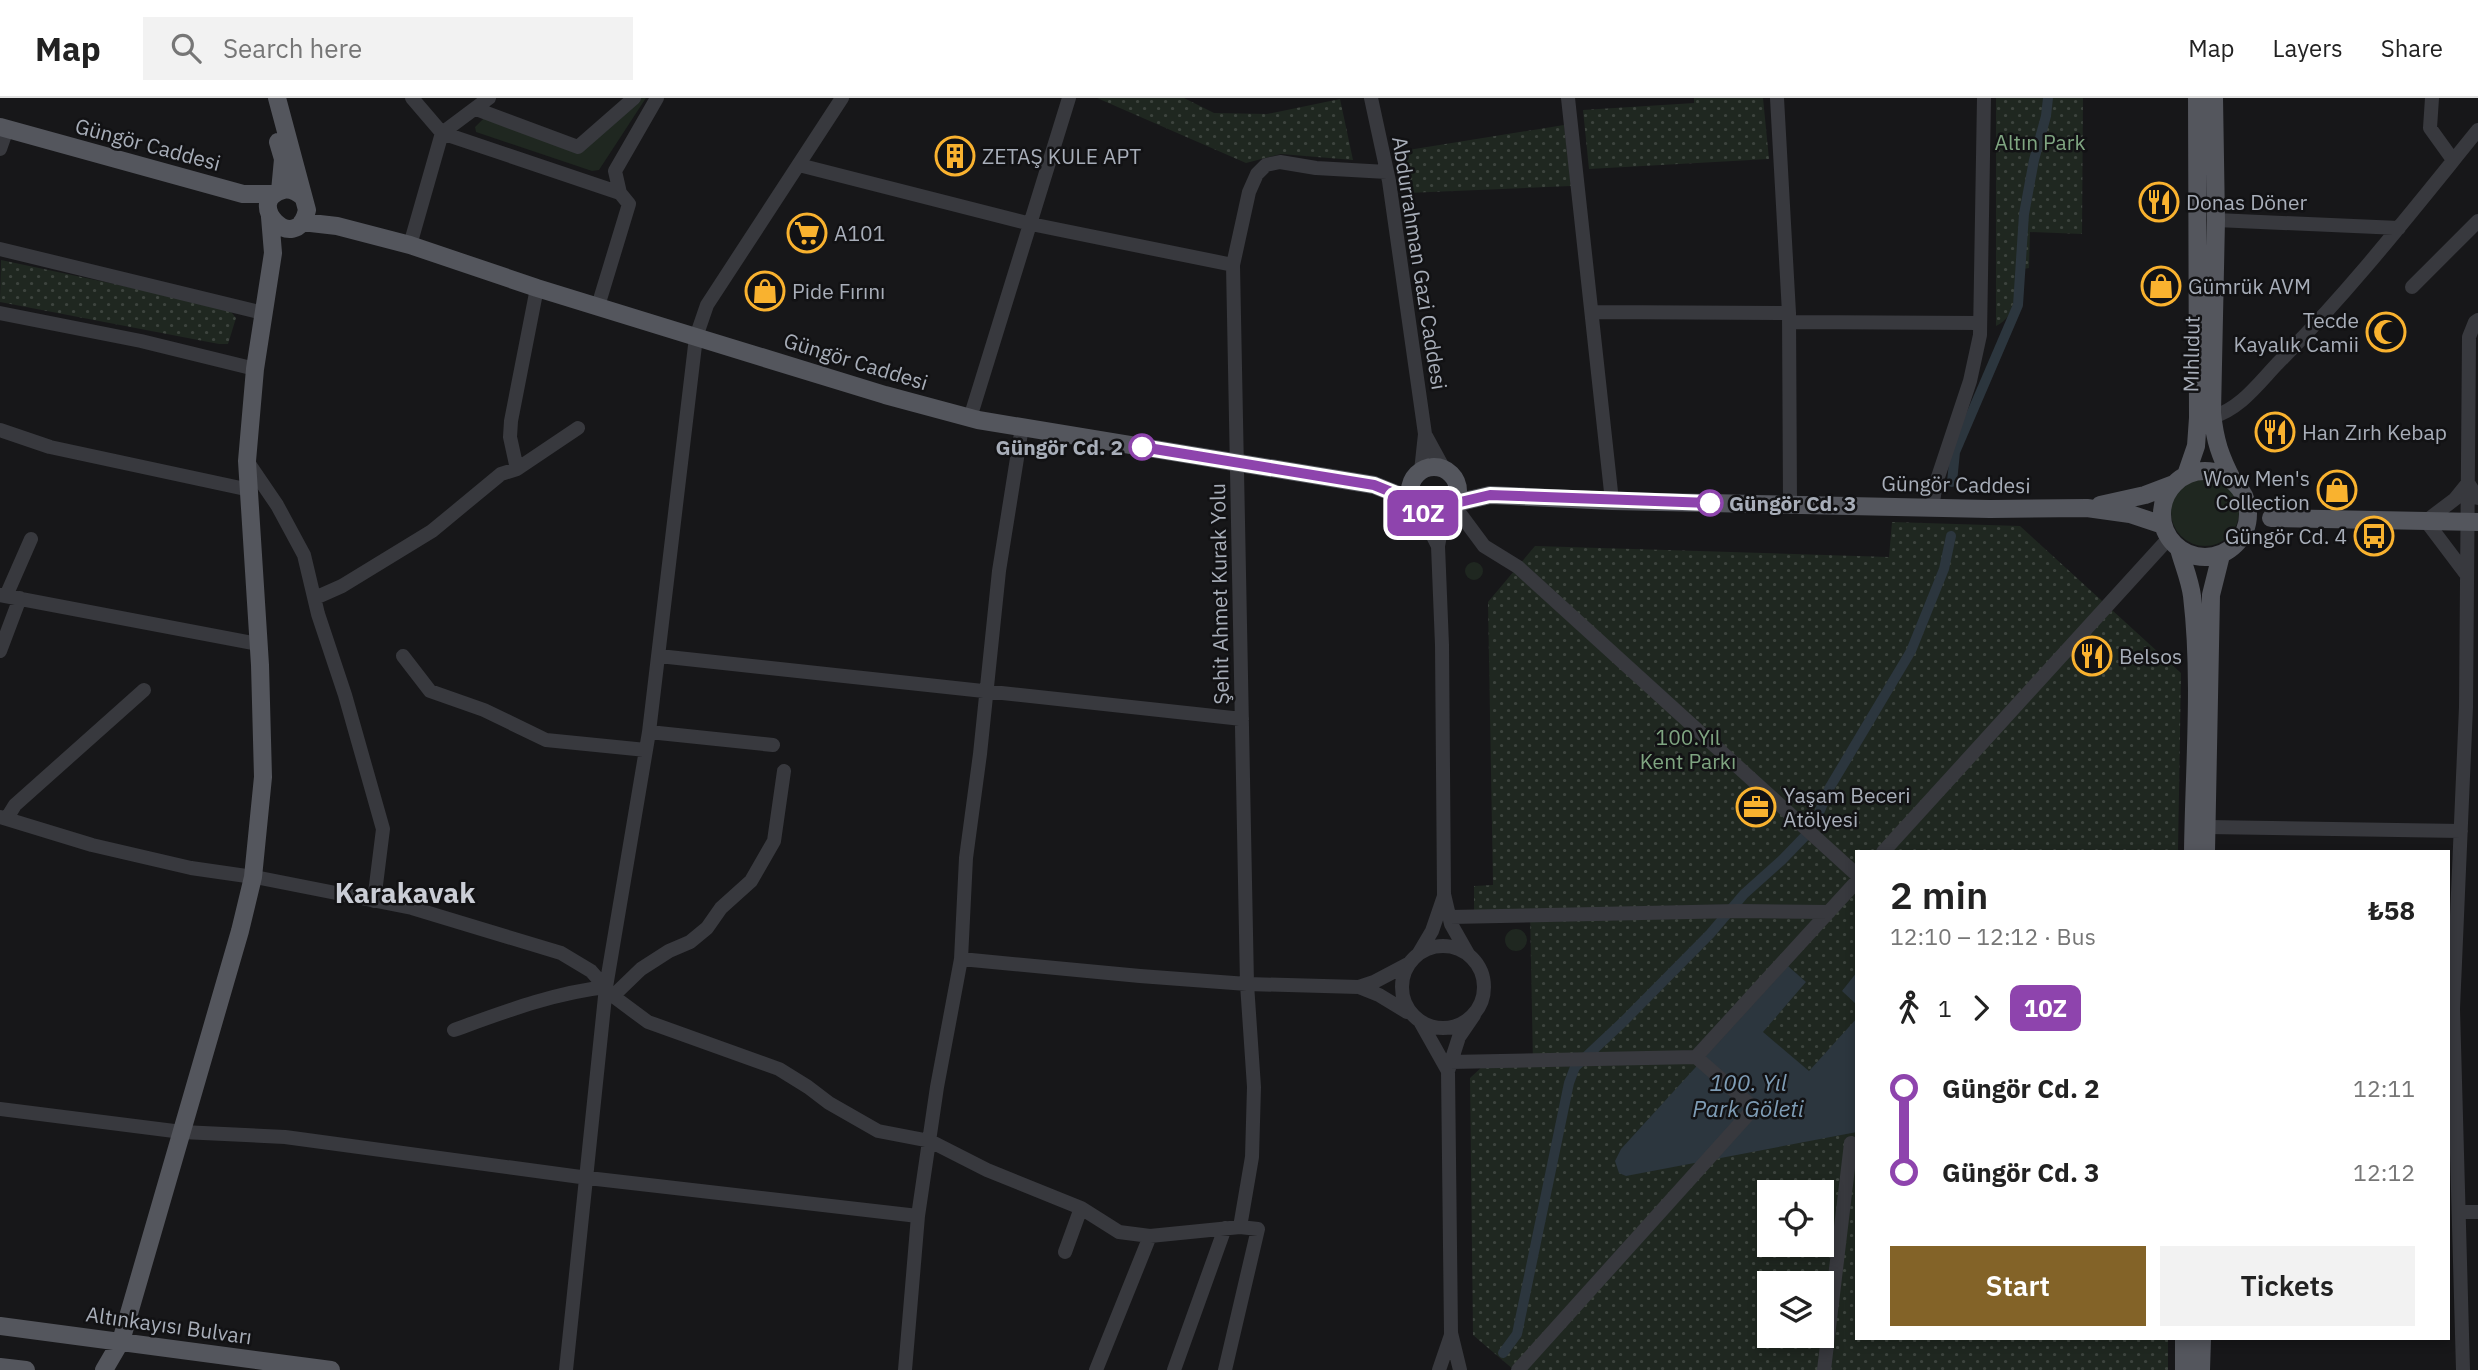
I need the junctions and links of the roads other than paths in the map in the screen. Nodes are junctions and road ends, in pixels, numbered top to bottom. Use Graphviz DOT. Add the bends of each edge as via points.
graph roads {
  1 [pos="265,98"];
  2 [pos="277,98"];
  3 [pos="412,98"];
  4 [pos="489,98"];
  5 [pos="634,98"];
  6 [pos="657,98"];
  7 [pos="842,98"];
  8 [pos="1069,98"];
  9 [pos="1371,98"];
  10 [pos="1568,98"];
  11 [pos="1777,98"];
  12 [pos="1983,98"];
  13 [pos="2197,98"];
  14 [pos="2214,98"];
  15 [pos="2432,98"];
  16 [pos="477,109"];
  17 [pos="4,128"];
  18 [pos="2478,130"];
  19 [pos="442,133"];
  20 [pos="0,149"];
  21 [pos="2453,160"];
  22 [pos="799,165"];
  23 [pos="1387,172"];
  24 [pos="620,193"];
  25 [pos="305,200"];
  26 [pos="273,203"];
  27 [pos="2216,220"];
  28 [pos="2478,220"];
  29 [pos="299,224"];
  30 [pos="1031,224"];
  31 [pos="337,226"];
  32 [pos="2399,228"];
  33 [pos="410,245"];
  34 [pos="0,249"];
  35 [pos="273,253"];
  36 [pos="1233,265"];
  37 [pos="2412,287"];
  38 [pos="537,288"];
  39 [pos="598,306"];
  40 [pos="1593,312"];
  41 [pos="0,313"];
  42 [pos="263,313"];
  43 [pos="1789,317"];
  44 [pos="2478,320"];
  45 [pos="1979,323"];
  46 [pos="696,337"];
  47 [pos="255,369"];
  48 [pos="2213,417"];
  49 [pos="970,418"];
  50 [pos="1022,427"];
  51 [pos="578,428"];
  52 [pos="0,430"];
  53 [pos="1425,435"];
  54 [pos="247,460"];
  55 [pos="1239,464"];
  56 [pos="517,469"];
  57 [pos="1418,474"];
  58 [pos="1450,474"];
  59 [pos="2180,480"];
  60 [pos="2234,481"];
  61 [pos="2468,483"];
  62 [pos="1374,485"];
  63 [pos="250,490"];
  64 [pos="1490,495"];
  65 [pos="2244,497"];
  66 [pos="2478,498"];
  67 [pos="1612,501"];
  68 [pos="1790,504"];
  69 [pos="1416,506"];
  70 [pos="1451,508"];
  71 [pos="1933,508"];
  72 [pos="2087,508"];
  73 [pos="2271,518"];
  74 [pos="2426,521"];
  75 [pos="2472,522"];
  76 [pos="2243,535"];
  77 [pos="2170,537"];
  78 [pos="31,539"];
  79 [pos="1438,546"];
  80 [pos="2478,548"];
  81 [pos="2221,555"];
  82 [pos="2466,569"];
  83 [pos="9,596"];
  84 [pos="315,598"];
  85 [pos="258,644"];
  86 [pos="0,651"];
  87 [pos="403,656"];
  88 [pos="659,656"];
  89 [pos="985,689"];
  90 [pos="144,690"];
  91 [pos="1242,719"];
  92 [pos="649,732"];
  93 [pos="2471,737"];
  94 [pos="773,745"];
  95 [pos="646,750"];
  96 [pos="784,771"];
  97 [pos="4,817"];
  98 [pos="2207,827"];
  99 [pos="2460,831"];
  100 [pos="1885,850"];
  101 [pos="2193,850"];
  102 [pos="2206,850"];
  103 [pos="1855,873"];
  104 [pos="253,877"];
  105 [pos="1855,883"];
  106 [pos="1444,894"];
  107 [pos="373,901"];
  108 [pos="1829,912"];
  109 [pos="1450,917"];
  110 [pos="1468,954"];
  111 [pos="1414,958"];
  112 [pos="961,959"];
  113 [pos="1247,984"];
  114 [pos="1359,987"];
  115 [pos="609,992"];
  116 [pos="1474,1015"];
  117 [pos="1416,1019"];
  118 [pos="454,1030"];
  119 [pos="1696,1057"];
  120 [pos="1449,1067"];
  121 [pos="0,1109"];
  122 [pos="182,1132"];
  123 [pos="930,1141"];
  124 [pos="1851,1143"];
  125 [pos="588,1178"];
  126 [pos="1081,1208"];
  127 [pos="2460,1212"];
  128 [pos="2478,1212"];
  129 [pos="918,1216"];
  130 [pos="1233,1227"];
  131 [pos="2455,1232"];
  132 [pos="1150,1236"];
  133 [pos="1066,1252"];
  134 [pos="0,1326"];
  135 [pos="1451,1334"];
  136 [pos="2184,1340"];
  137 [pos="2202,1340"];
  138 [pos="121,1341"];
  139 [pos="0,1367"];
  140 [pos="26,1370"];
  141 [pos="104,1370"];
  142 [pos="331,1370"];
  143 [pos="566,1370"];
  144 [pos="905,1370"];
  145 [pos="1096,1370"];
  146 [pos="1174,1370"];
  147 [pos="1225,1370"];
  148 [pos="1439,1370"];
  149 [pos="1460,1370"];
  150 [pos="1518,1370"];
  151 [pos="1824,1370"];
  152 [pos="2183,1370"];
  153 [pos="2201,1370"];
  154 [pos="2463,1370"];
  1 -- 26 [label="main road" via="283,159"];
  2 -- 25 [label="main road"];
  3 -- 19 [label="street"];
  4 -- 16 [label="street"];
  5 -- 16 [label="street" via="578,147"];
  6 -- 24 [label="street" via="615,171"];
  7 -- 22 [label="street"];
  8 -- 30 [label="street"];
  9 -- 23 [label="street, Abdurrahman Gazi Caddesi"];
  10 -- 40 [label="street"];
  11 -- 43 [label="street"];
  12 -- 45 [label="street"];
  13 -- 59 [label="main road, Mıhlıdut" via="2198,418 2196,446"];
  14 -- 27 [label="main road, Mıhlıdut"];
  15 -- 21 [label="street" via="2430,128"];
  16 -- 19 [label="street"];
  17 -- 20 [label="street"];
  17 -- 26 [label="main road, Güngör Caddesi"];
  18 -- 21 [label="street"];
  19 -- 24 [label="street"];
  19 -- 33 [label="street"];
  21 -- 32 [label="street"];
  22 -- 30 [label="street"];
  22 -- 46 [label="street" via="707,305"];
  23 -- 36 [label="street, Şehit Ahmet Kurak Yolu" via="1280,162 1266,165 1249,192"];
  23 -- 53 [label="street, Abdurrahman Gazi Caddesi"];
  24 -- 39 [label="street" via="629,204"];
  25 -- 26 [label="main road, Güngör Caddesi" via="292,190"];
  25 -- 29 [label="main road" via="306,217"];
  25 -- 31 [label="main road, Güngör Caddesi"];
  26 -- 29 [label="main road, Güngör Caddesi" via="278,226"];
  26 -- 35 [label="main road"];
  27 -- 32 [label="street"];
  27 -- 48 [label="main road, Mıhlıdut"];
  28 -- 37 [label="street"];
  29 -- 31 [label="main road, Güngör Caddesi"];
  29 -- 35 [label="main road"];
  30 -- 36 [label="street"];
  30 -- 49 [label="street"];
  31 -- 33 [label="main road, Güngör Caddesi"];
  32 -- 48 [label="street" via="2298,344 2234,408"];
  33 -- 38 [label="main road, Güngör Caddesi"];
  34 -- 42 [label="street"];
  35 -- 42 [label="main road"];
  36 -- 55 [label="street, Şehit Ahmet Kurak Yolu"];
  38 -- 39 [label="main road, Güngör Caddesi"];
  38 -- 56 [label="street" via="510,438"];
  39 -- 46 [label="main road, Güngör Caddesi"];
  40 -- 43 [label="street"];
  40 -- 67 [label="street"];
  41 -- 47 [label="street"];
  42 -- 47 [label="main road"];
  43 -- 45 [label="street"];
  43 -- 68 [label="street"];
  44 -- 61 [label="street" via="2469,337"];
  45 -- 71 [label="street" via="1970,381 1936,483"];
  46 -- 49 [label="main road, Güngör Caddesi"];
  46 -- 88 [label="street"];
  47 -- 54 [label="main road"];
  48 -- 60 [label="main road, Mıhlıdut" via="2218,452"];
  49 -- 50 [label="main road, Güngör Caddesi"];
  50 -- 55 [label="main road, Güngör Caddesi"];
  50 -- 89 [label="street"];
  51 -- 56 [label="street"];
  52 -- 63 [label="street" via="50,447"];
  53 -- 57 [label="street, Abdurrahman Gazi Caddesi"];
  53 -- 58 [label="street, Abdurrahman Gazi Caddesi"];
  54 -- 63 [label="main road"];
  54 -- 84 [label="street" via="304,555"];
  55 -- 62 [label="main road, Güngör Caddesi"];
  55 -- 91 [label="street, Şehit Ahmet Kurak Yolu"];
  56 -- 84 [label="street" via="501,474 432,531"];
  57 -- 58 [label="main road" via="1436,467"];
  57 -- 62 [label="main road, Güngör Caddesi"];
  57 -- 69 [label="main road" via="1410,492"];
  58 -- 64 [label="main road, Güngör Caddesi"];
  58 -- 70 [label="main road" via="1458,495"];
  59 -- 60 [label="main road" via="2199,471 2214,471"];
  59 -- 72 [label="main road" via="2146,495"];
  59 -- 77 [label="main road" via="2163,503"];
  60 -- 65 [label="main road"];
  61 -- 66 [label="street"];
  61 -- 74 [label="street"];
  61 -- 75 [label="street"];
  62 -- 69 [label="main road, Güngör Caddesi"];
  63 -- 85 [label="main road"];
  64 -- 67 [label="main road, Güngör Caddesi"];
  64 -- 70 [label="main road, Güngör Caddesi"];
  65 -- 73 [label="main road"];
  65 -- 76 [label="main road" via="2248,521"];
  67 -- 68 [label="main road, Güngör Caddesi"];
  68 -- 71 [label="main road, Güngör Caddesi"];
  69 -- 70 [label="main road" via="1436,516"];
  69 -- 79 [label="street"];
  70 -- 79 [label="street"];
  70 -- 103 [label="street" via="1484,546 1518,567"];
  71 -- 72 [label="main road, Güngör Caddesi"];
  72 -- 77 [label="main road" via="2130,514"];
  73 -- 74 [label="main road"];
  73 -- 76 [label="main road"];
  74 -- 75 [label="main road"];
  74 -- 82 [label="street"];
  75 -- 82 [label="street"];
  76 -- 81 [label="main road"];
  77 -- 81 [label="main road" via="2200,557"];
  77 -- 100 [label="street"];
  77 -- 101 [label="main road" via="2192,593 2196,680"];
  78 -- 83 [label="street"];
  79 -- 106 [label="street"];
  80 -- 82 [label="street"];
  81 -- 98 [label="main road" via="2211,595"];
  82 -- 93 [label="street"];
  83 -- 85 [label="street"];
  83 -- 86 [label="street"];
  84 -- 107 [label="street" via="383,829"];
  85 -- 104 [label="main road" via="264,777"];
  87 -- 95 [label="street" via="429,691 484,710 546,740"];
  88 -- 89 [label="street"];
  88 -- 92 [label="street"];
  89 -- 91 [label="street"];
  89 -- 112 [label="street" via="966,858"];
  90 -- 97 [label="street"];
  91 -- 113 [label="street, Şehit Ahmet Kurak Yolu"];
  92 -- 94 [label="street"];
  92 -- 95 [label="street"];
  93 -- 99 [label="street"];
  95 -- 115 [label="street"];
  96 -- 115 [label="street" via="774,841 751,881 690,942"];
  97 -- 104 [label="street" via="104,848"];
  98 -- 99 [label="street"];
  98 -- 102 [label="main road"];
  99 -- 127 [label="street" via="2453,1009"];
  104 -- 107 [label="street"];
  104 -- 122 [label="main road"];
  105 -- 108 [label="street"];
  106 -- 109 [label="street"];
  106 -- 111 [label="street" via="1432,931"];
  107 -- 115 [label="street" via="412,908 561,953 592,971"];
  108 -- 109 [label="street"];
  108 -- 119 [label="street"];
  109 -- 110 [label="street"];
  110 -- 111 [label="street" via="1444,946"];
  110 -- 116 [label="street" via="1483,975 1485,988"];
  111 -- 114 [label="street"];
  111 -- 117 [label="street" via="1401,987"];
  112 -- 113 [label="street"];
  112 -- 123 [label="street"];
  113 -- 114 [label="street"];
  113 -- 130 [label="street, Şehit Ahmet Kurak Yolu" via="1254,1087 1252,1144"];
  114 -- 117 [label="street" via="1393,1002"];
  115 -- 118 [label="street" via="581,990 532,1002"];
  115 -- 123 [label="street" via="648,1021 779,1069 878,1131"];
  115 -- 125 [label="street"];
  116 -- 117 [label="street" via="1450,1029 1435,1029"];
  116 -- 120 [label="street" via="1459,1037"];
  117 -- 120 [label="street"];
  119 -- 120 [label="street"];
  119 -- 150 [label="street" via="1754,1108"];
  120 -- 135 [label="street"];
  121 -- 122 [label="street"];
  122 -- 125 [label="street" via="285,1137"];
  122 -- 138 [label="main road"];
  123 -- 126 [label="street"];
  123 -- 129 [label="street"];
  124 -- 151 [label="street"];
  125 -- 129 [label="street"];
  125 -- 143 [label="street"];
  126 -- 132 [label="street" via="1119,1232"];
  126 -- 133 [label="street"];
  127 -- 128 [label="street"];
  127 -- 131 [label="street"];
  129 -- 144 [label="street"];
  130 -- 132 [label="street"];
  130 -- 146 [label="street, Şehit Ahmet Kurak Yolu"];
  130 -- 147 [label="street" via="1258,1229"];
  131 -- 154 [label="street"];
  132 -- 145 [label="street"];
  134 -- 138 [label="main road, Altınkayısı Bulvarı"];
  135 -- 148 [label="street"];
  135 -- 149 [label="street"];
  136 -- 152 [label="main road"];
  137 -- 153 [label="main road"];
  138 -- 141 [label="main road"];
  138 -- 142 [label="main road, Altınkayısı Bulvarı"];
  139 -- 140 [label="main road"];
}
